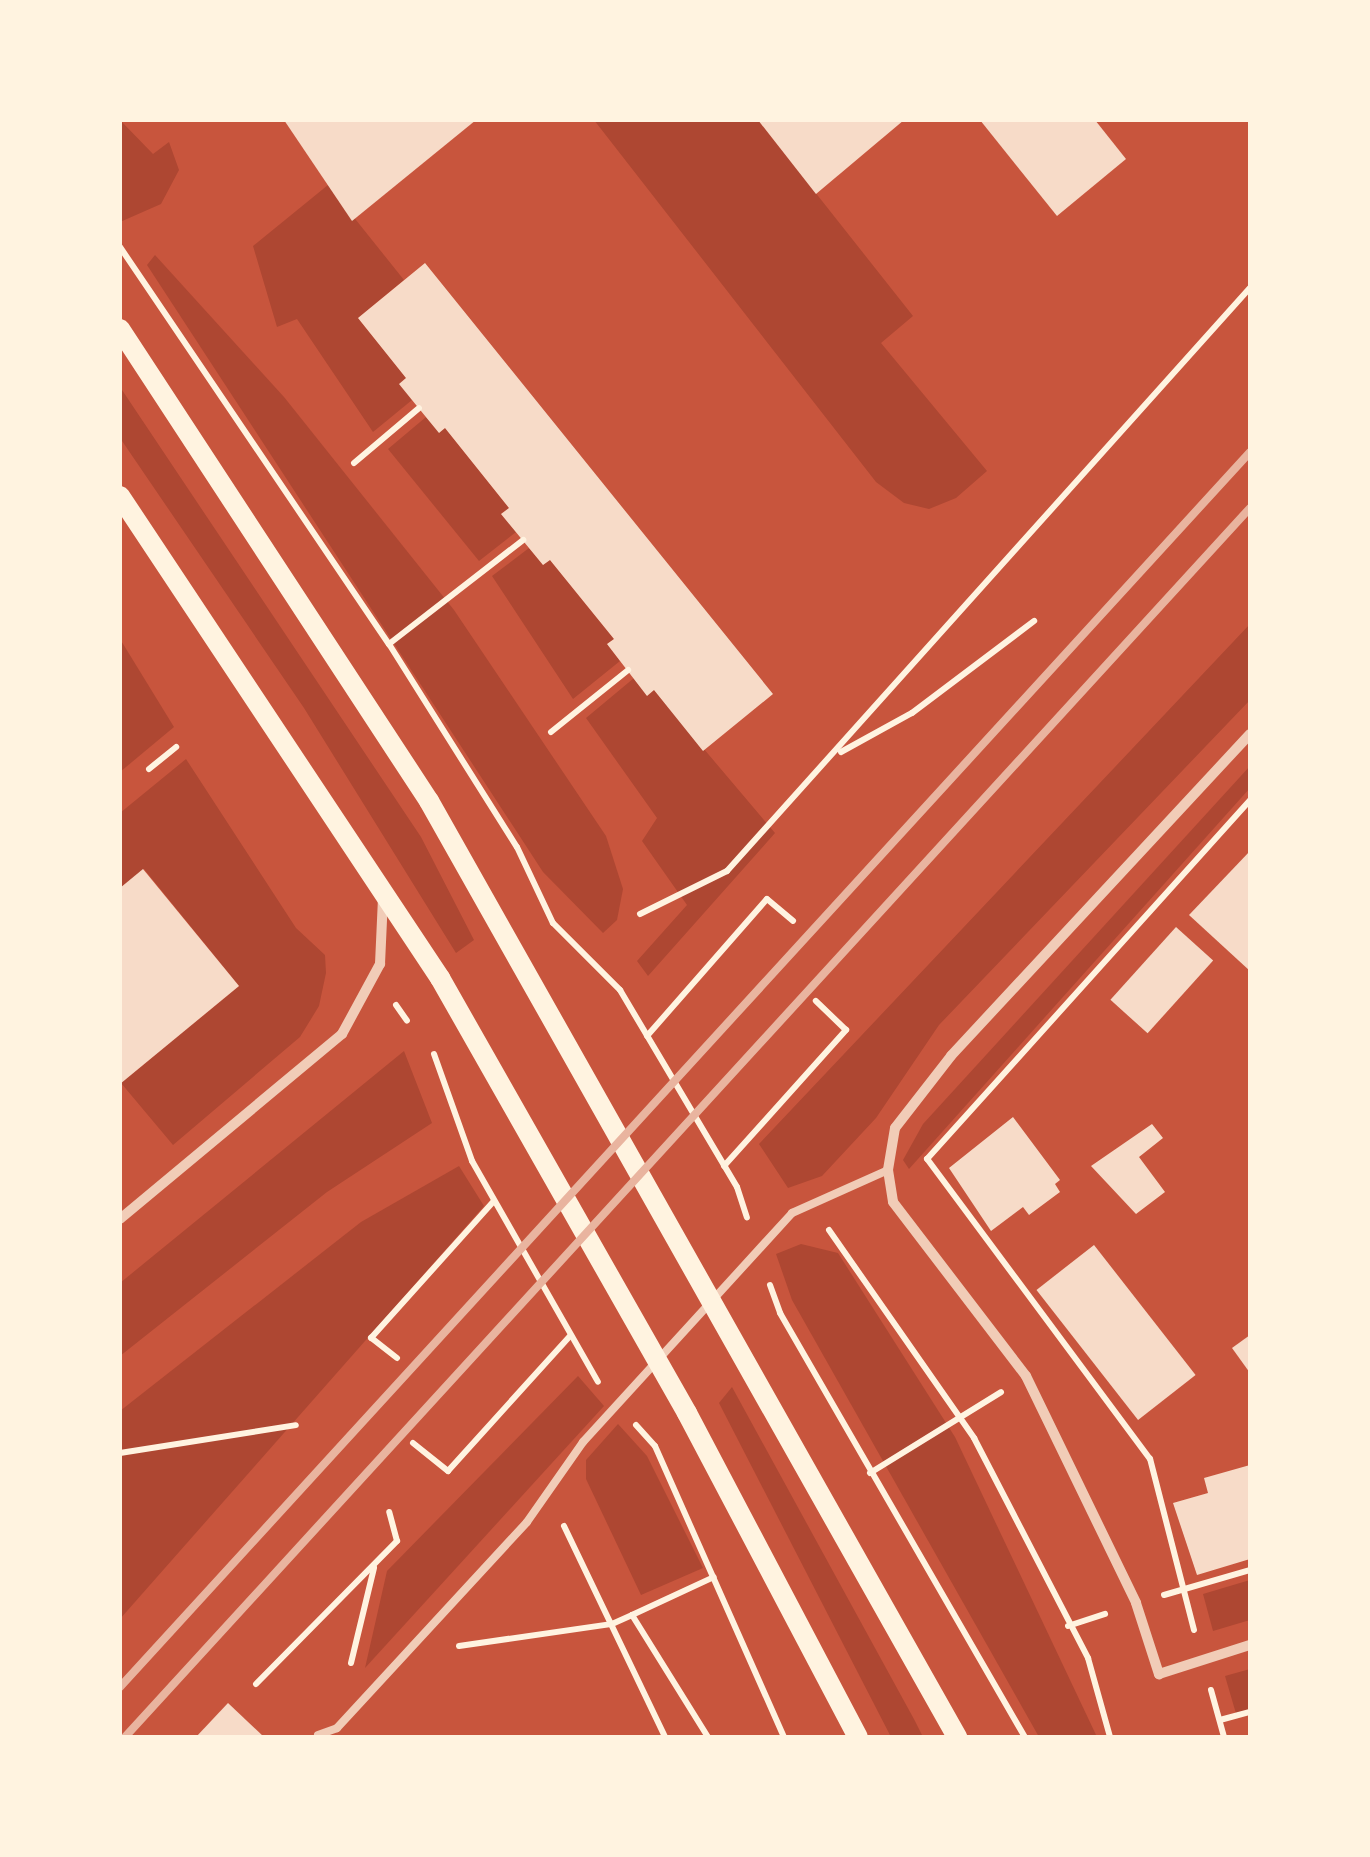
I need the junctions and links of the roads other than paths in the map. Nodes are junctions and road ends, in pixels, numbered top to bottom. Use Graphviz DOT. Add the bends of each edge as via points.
graph roads {
  1 [pos="120,329"];
  2 [pos="120,496"];
  3 [pos="1250,734"];
  4 [pos="383,888"];
  5 [pos="888,1170"];
  6 [pos="120,1219"];
  7 [pos="1250,1645"];
  8 [pos="318,1736"];
  9 [pos="858,1737"];
  10 [pos="957,1737"];
  1 -- 10 [label="main road" via="388,736 744,1352"];
  2 -- 4 [label="main road"];
  3 -- 5 [label="street" via="951,1056 896,1128"];
  4 -- 6 [label="street" via="380,964 342,1034"];
  4 -- 9 [label="main road" via="687,1413"];
  5 -- 7 [label="street" via="894,1202 1026,1376 1128,1586 1159,1674"];
  5 -- 8 [label="lane" via="809,1200 583,1442 549,1496 337,1728"];
}
